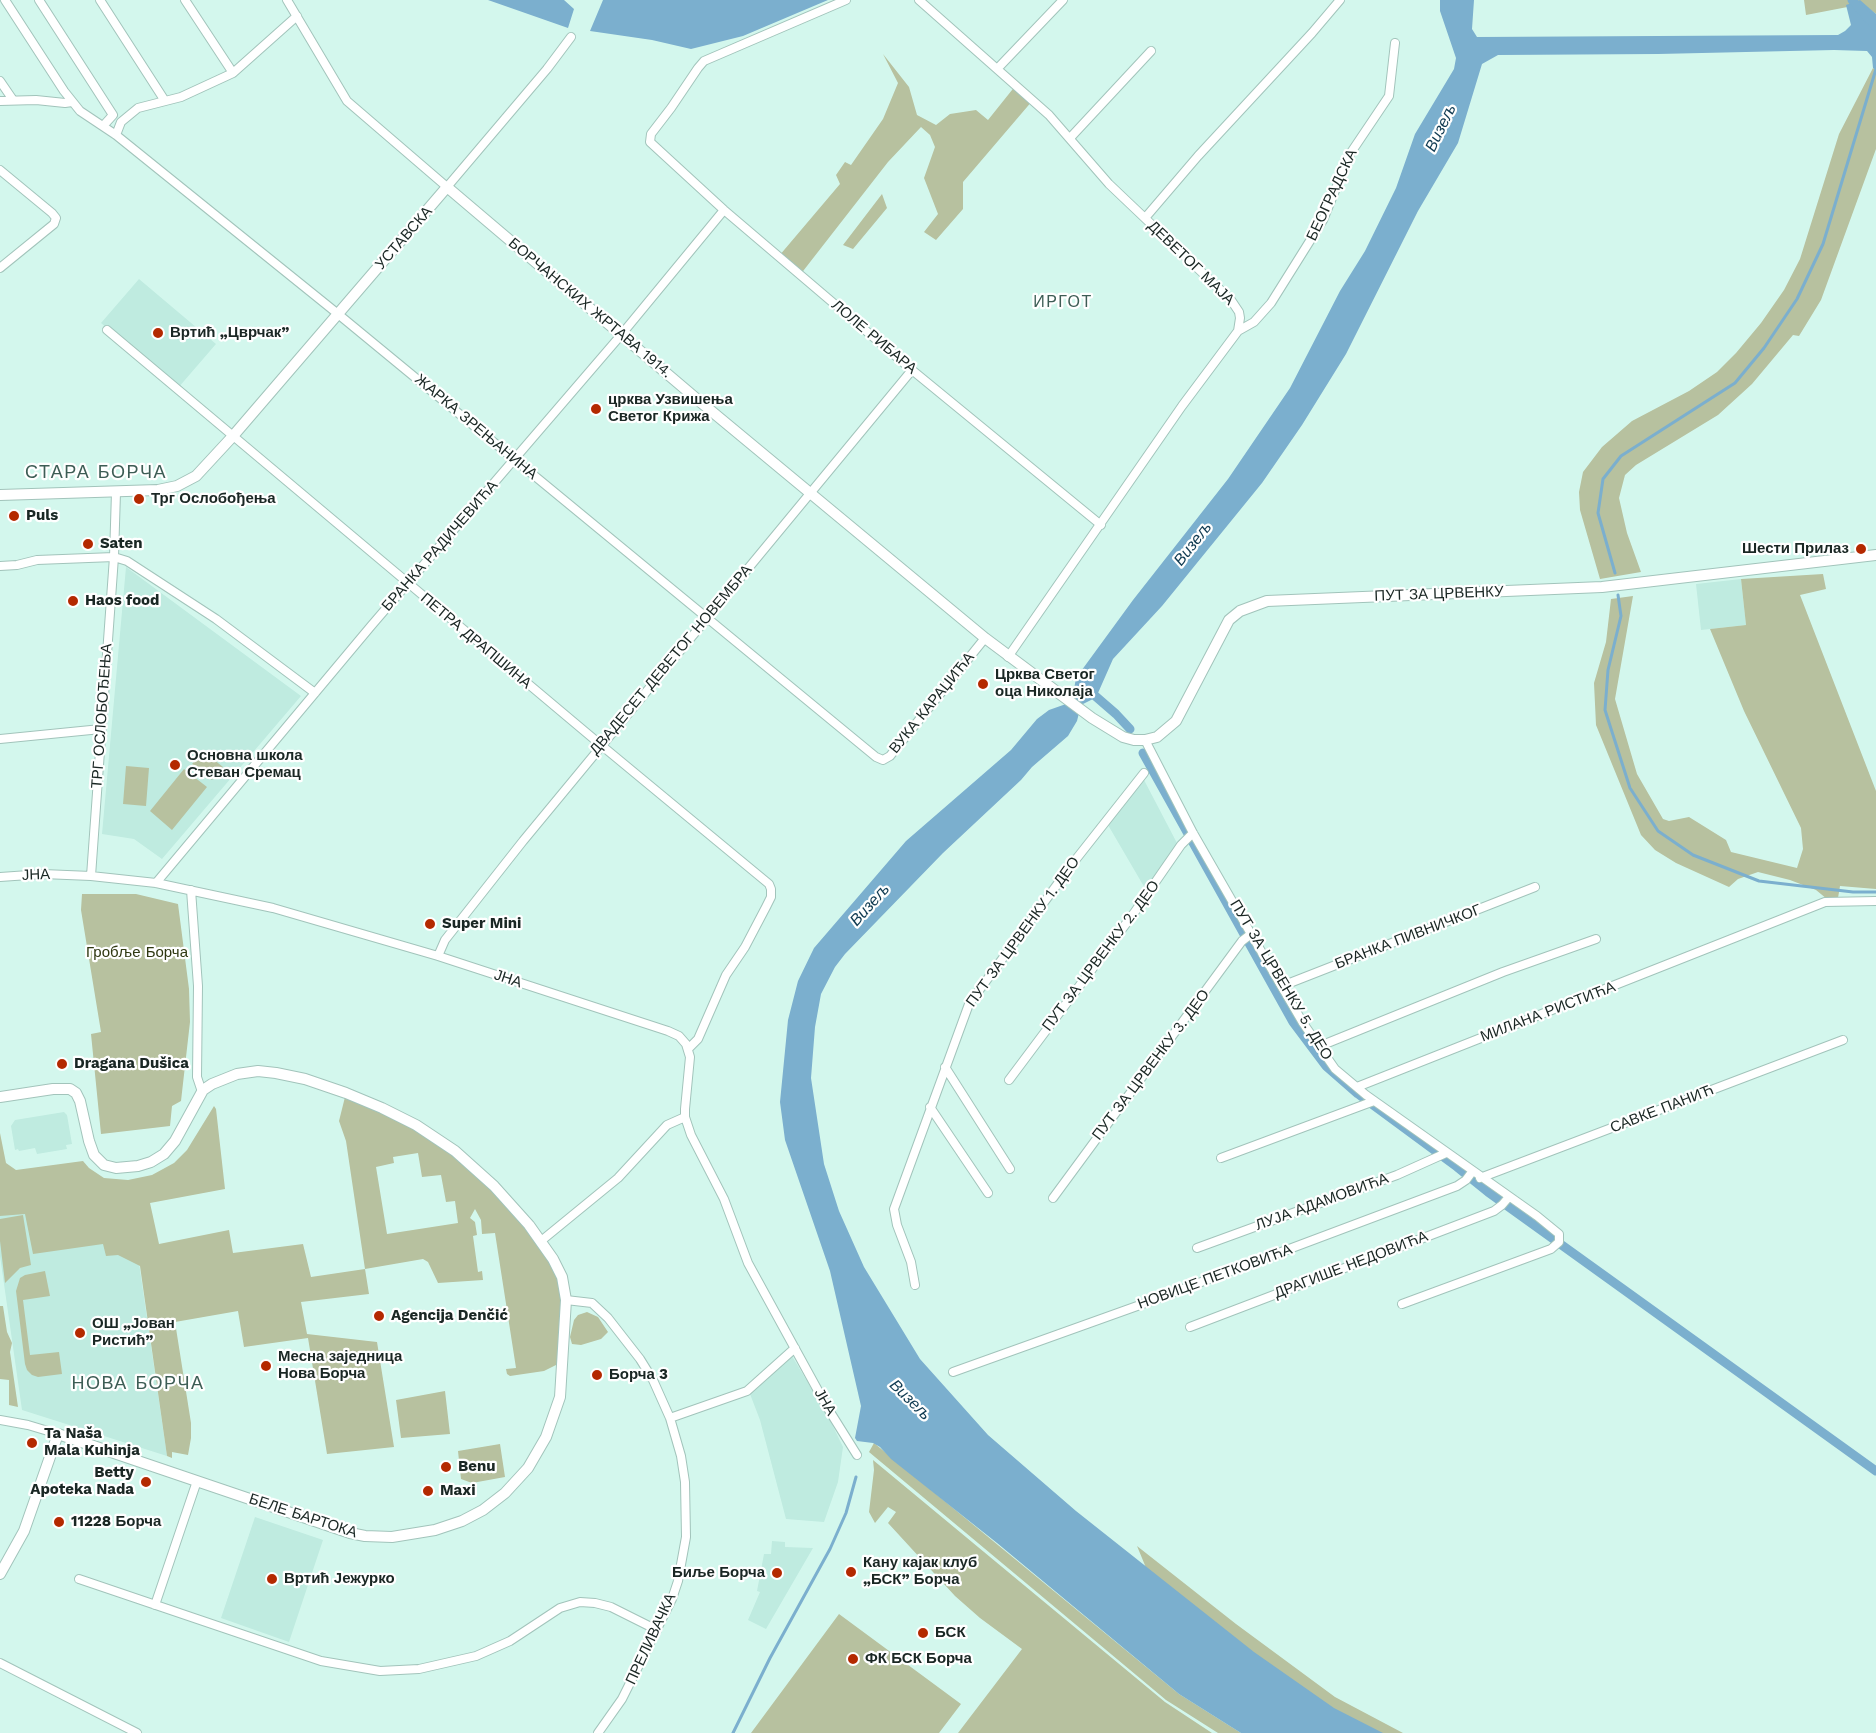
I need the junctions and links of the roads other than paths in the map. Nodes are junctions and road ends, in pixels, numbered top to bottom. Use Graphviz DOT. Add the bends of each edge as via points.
graph roads {
  1 [pos="5,0"];
  2 [pos="39,0"];
  3 [pos="100,0"];
  4 [pos="184,0"];
  5 [pos="287,0"];
  6 [pos="846,0"];
  7 [pos="920,0"];
  8 [pos="1063,0"];
  9 [pos="1340,0"];
  10 [pos="297,16"];
  11 [pos="571,37"];
  12 [pos="1395,43"];
  13 [pos="1151,51"];
  14 [pos="998,68"];
  15 [pos="233,74"];
  16 [pos="0,81"];
  17 [pos="13,100"];
  18 [pos="0,101"];
  19 [pos="165,101"];
  20 [pos="72,102"];
  21 [pos="113,115"];
  22 [pos="121,122"];
  23 [pos="103,126"];
  24 [pos="116,135"];
  25 [pos="1070,138"];
  26 [pos="0,170"];
  27 [pos="447,187"];
  28 [pos="724,210"];
  29 [pos="1145,218"];
  30 [pos="0,268"];
  31 [pos="339,314"];
  32 [pos="107,330"];
  33 [pos="1238,331"];
  34 [pos="621,335"];
  35 [pos="912,370"];
  36 [pos="233,436"];
  37 [pos="515,459"];
  38 [pos="116,492"];
  39 [pos="811,493"];
  40 [pos="0,495"];
  41 [pos="1101,525"];
  42 [pos="1876,555"];
  43 [pos="114,557"];
  44 [pos="0,566"];
  45 [pos="408,584"];
  46 [pos="706,618"];
  47 [pos="985,638"];
  48 [pos="1008,657"];
  49 [pos="315,693"];
  50 [pos="101,729"];
  51 [pos="0,739"];
  52 [pos="1145,740"];
  53 [pos="601,745"];
  54 [pos="876,757"];
  55 [pos="1144,773"];
  56 [pos="1190,836"];
  57 [pos="91,876"];
  58 [pos="0,877"];
  59 [pos="156,883"];
  60 [pos="1535,887"];
  61 [pos="191,890"];
  62 [pos="1876,902"];
  63 [pos="1251,934"];
  64 [pos="1596,939"];
  65 [pos="438,956"];
  66 [pos="1281,986"];
  67 [pos="1843,1040"];
  68 [pos="1320,1047"];
  69 [pos="688,1048"];
  70 [pos="945,1066"];
  71 [pos="1009,1080"];
  72 [pos="1357,1087"];
  73 [pos="202,1092"];
  74 [pos="0,1097"];
  75 [pos="1374,1101"];
  76 [pos="930,1107"];
  77 [pos="685,1117"];
  78 [pos="1446,1153"];
  79 [pos="1221,1158"];
  80 [pos="1010,1169"];
  81 [pos="1472,1172"];
  82 [pos="1480,1178"];
  83 [pos="988,1193"];
  84 [pos="1053,1198"];
  85 [pos="1508,1198"];
  86 [pos="541,1241"];
  87 [pos="1197,1248"];
  88 [pos="915,1285"];
  89 [pos="566,1300"];
  90 [pos="1402,1304"];
  91 [pos="1190,1327"];
  92 [pos="795,1348"];
  93 [pos="953,1372"];
  94 [pos="670,1418"];
  95 [pos="0,1420"];
  96 [pos="58,1434"];
  97 [pos="857,1455"];
  98 [pos="197,1481"];
  99 [pos="0,1574"];
  100 [pos="79,1579"];
  101 [pos="155,1605"];
  102 [pos="657,1630"];
  103 [pos="0,1663"];
  104 [pos="137,1733"];
  105 [pos="598,1733"];
  1 -- 20 [label="street, ЖАРКА ЗРЕЊАНИНА"];
  2 -- 21 [label="street"];
  3 -- 19 [label="street"];
  4 -- 15 [label="street"];
  5 -- 10 [label="street, БОРЧАНСКИХ ЖРТАВА 1914."];
  6 -- 28 [label="street, ЛОЛЕ РИБАРА" via="704,61 651,134 652,144"];
  7 -- 14 [label="street, ДЕВЕТОГ МАЈА"];
  8 -- 14 [label="street"];
  9 -- 29 [label="street"];
  10 -- 15 [label="street"];
  10 -- 27 [label="street, БОРЧАНСКИХ ЖРТАВА 1914." via="347,102"];
  11 -- 27 [label="street, УСТАВСКА"];
  12 -- 33 [label="street, БЕОГРАДСКА" via="1389,96 1350,154 1323,220 1271,303 1260,317"];
  13 -- 25 [label="street"];
  14 -- 25 [label="street, ДЕВЕТОГ МАЈА"];
  15 -- 19 [label="street"];
  16 -- 17 [label="street"];
  17 -- 18 [label="street"];
  17 -- 20 [label="street"];
  19 -- 22 [label="street" via="143,106"];
  20 -- 23 [label="street, ЖАРКА ЗРЕЊАНИНА"];
  21 -- 22 [label="street"];
  21 -- 23 [label="street"];
  22 -- 24 [label="street"];
  23 -- 24 [label="street, ЖАРКА ЗРЕЊАНИНА"];
  24 -- 31 [label="street, ЖАРКА ЗРЕЊАНИНА"];
  25 -- 29 [label="street, ДЕВЕТОГ МАЈА" via="1109,184"];
  26 -- 30 [label="street" via="56,218 54,224"];
  27 -- 31 [label="street, УСТАВСКА"];
  27 -- 34 [label="street, БОРЧАНСКИХ ЖРТАВА 1914."];
  28 -- 34 [label="street, БРАНКА РАДИЧЕВИЋА"];
  28 -- 35 [label="street, ЛОЛЕ РИБАРА"];
  29 -- 33 [label="street, ДЕВЕТОГ МАЈА" via="1235,305 1240,318"];
  31 -- 36 [label="street, УСТАВСКА"];
  31 -- 37 [label="street, ЖАРКА ЗРЕЊАНИНА"];
  32 -- 36 [label="street, ПЕТРА ДРАПШИНА"];
  33 -- 41 [label="street"];
  34 -- 37 [label="street, БРАНКА РАДИЧЕВИЋА"];
  34 -- 39 [label="street, БОРЧАНСКИХ ЖРТАВА 1914."];
  35 -- 39 [label="street, ДВАДЕСЕТ ДЕВЕТОГ НОВЕМБРА"];
  35 -- 41 [label="street, ЛОЛЕ РИБАРА"];
  36 -- 38 [label="street, УСТАВСКА" via="203,471 186,482 161,490"];
  36 -- 45 [label="street, ПЕТРА ДРАПШИНА"];
  37 -- 45 [label="street, БРАНКА РАДИЧЕВИЋА"];
  37 -- 46 [label="street, ЖАРКА ЗРЕЊАНИНА"];
  38 -- 40 [label="street, УСТАВСКА"];
  38 -- 43 [label="street, ТРГ ОСЛОБОЂЕЊА"];
  39 -- 46 [label="street, ДВАДЕСЕТ ДЕВЕТОГ НОВЕМБРА"];
  39 -- 47 [label="street, БОРЧАНСКИХ ЖРТАВА 1914."];
  41 -- 48 [label="street"];
  42 -- 52 [label="street, ПУТ ЗА ЦРВЕНКУ" via="1602,587 1267,601 1240,611 1229,620 1176,721"];
  43 -- 44 [label="street" via="37,560"];
  43 -- 49 [label="street" via="141,568"];
  43 -- 50 [label="street, ТРГ ОСЛОБОЂЕЊА"];
  45 -- 49 [label="street, БРАНКА РАДИЧЕВИЋА"];
  45 -- 53 [label="street, ПЕТРА ДРАПШИНА"];
  46 -- 53 [label="street, ДВАДЕСЕТ ДЕВЕТОГ НОВЕМБРА"];
  46 -- 54 [label="street, ЖАРКА ЗРЕЊАНИНА"];
  47 -- 48 [label="street, БОРЧАНСКИХ ЖРТАВА 1914."];
  47 -- 54 [label="street, ВУКА КАРАЏИЋА" via="890,756 883,760"];
  48 -- 52 [label="street, БОРЧАНСКИХ ЖРТАВА 1914." via="1123,736"];
  49 -- 59 [label="street, БРАНКА РАДИЧЕВИЋА"];
  50 -- 51 [label="street"];
  50 -- 57 [label="street, ТРГ ОСЛОБОЂЕЊА"];
  52 -- 56 [label="street, ПУТ ЗА ЦРВЕНКУ 5. ДЕО"];
  53 -- 65 [label="street, ДВАДЕСЕТ ДЕВЕТОГ НОВЕМБРА" via="445,940"];
  53 -- 69 [label="street, ПЕТРА ДРАПШИНА" via="765,880 771,890 771,897 726,975 698,1039"];
  55 -- 70 [label="street, ПУТ ЗА ЦРВЕНКУ 1. ДЕО" via="969,1004"];
  56 -- 63 [label="street, ПУТ ЗА ЦРВЕНКУ 5. ДЕО"];
  56 -- 71 [label="street, ПУТ ЗА ЦРВЕНКУ 2. ДЕО"];
  57 -- 58 [label="street, ЈНА"];
  57 -- 59 [label="street, ЈНА"];
  59 -- 61 [label="street, ЈНА"];
  60 -- 66 [label="street, БРАНКА ПИВНИЧКОГ"];
  61 -- 65 [label="street, ЈНА"];
  61 -- 73 [label="street" via="198,993 197,1077"];
  62 -- 72 [label="street, МИЛАНА РИСТИЋА" via="1826,902"];
  63 -- 66 [label="street, ПУТ ЗА ЦРВЕНКУ 5. ДЕО"];
  63 -- 84 [label="street, ПУТ ЗА ЦРВЕНКУ 3. ДЕО"];
  64 -- 68 [label="street" via="1503,972"];
  65 -- 69 [label="street, ЈНА" via="668,1031 679,1036"];
  66 -- 68 [label="street, ПУТ ЗА ЦРВЕНКУ 5. ДЕО"];
  67 -- 82 [label="street, САВКЕ ПАНИЋ"];
  68 -- 72 [label="street, ПУТ ЗА ЦРВЕНКУ 5. ДЕО" via="1335,1069"];
  69 -- 77 [label="street, ЈНА"];
  70 -- 76 [label="street, ПУТ ЗА ЦРВЕНКУ 1. ДЕО"];
  70 -- 80 [label="street"];
  72 -- 75 [label="street, ПУТ ЗА ЦРВЕНКУ 5. ДЕО"];
  73 -- 74 [label="street" via="176,1142 151,1162 128,1168 104,1165 94,1155 80,1101 70,1089"];
  73 -- 86 [label="street, БЕЛЕ БАРТОКА" via="237,1074 258,1071 305,1079 382,1108 455,1151 500,1192"];
  75 -- 78 [label="street, ПУТ ЗА ЦРВЕНКУ 5. ДЕО"];
  75 -- 79 [label="street"];
  76 -- 83 [label="street"];
  76 -- 88 [label="street, ПУТ ЗА ЦРВЕНКУ 1. ДЕО" via="894,1209"];
  77 -- 86 [label="street" via="668,1125 618,1178"];
  77 -- 92 [label="street, ЈНА" via="748,1263"];
  78 -- 81 [label="street, ПУТ ЗА ЦРВЕНКУ 5. ДЕО"];
  78 -- 87 [label="street, ЛУЈА АДАМОВИЋА" via="1397,1175"];
  81 -- 82 [label="street, ПУТ ЗА ЦРВЕНКУ 5. ДЕО"];
  81 -- 93 [label="street, НОВИЦЕ ПЕТКОВИЋА" via="1457,1186"];
  82 -- 85 [label="street, ПУТ ЗА ЦРВЕНКУ 5. ДЕО"];
  85 -- 90 [label="street, ПУТ ЗА ЦРВЕНКУ 5. ДЕО" via="1556,1231 1560,1238 1556,1246"];
  85 -- 91 [label="street, ДРАГИШЕ НЕДОВИЋА" via="1494,1211"];
  86 -- 89 [label="street, БЕЛЕ БАРТОКА" via="559,1269"];
  89 -- 94 [label="street, ПРЕЛИВАЧКА" via="592,1303 608,1318 644,1366"];
  89 -- 98 [label="street, БЕЛЕ БАРТОКА" via="560,1393 546,1437 528,1468 504,1493 462,1521 417,1534 366,1536"];
  92 -- 94 [label="street" via="747,1391"];
  92 -- 97 [label="street, ЈНА"];
  94 -- 102 [label="street, ПРЕЛИВАЧКА" via="685,1482 686,1537 678,1581"];
  95 -- 96 [label="street, БЕЛЕ БАРТОКА"];
  96 -- 98 [label="street, БЕЛЕ БАРТОКА"];
  96 -- 99 [label="street" via="24,1531"];
  98 -- 101 [label="street"];
  100 -- 101 [label="street"];
  101 -- 102 [label="street" via="321,1661 380,1671 419,1669 476,1656 510,1641 560,1608 580,1602 611,1607"];
  102 -- 105 [label="street, ПРЕЛИВАЧКА" via="622,1699"];
  103 -- 104 [label="street"];
}
